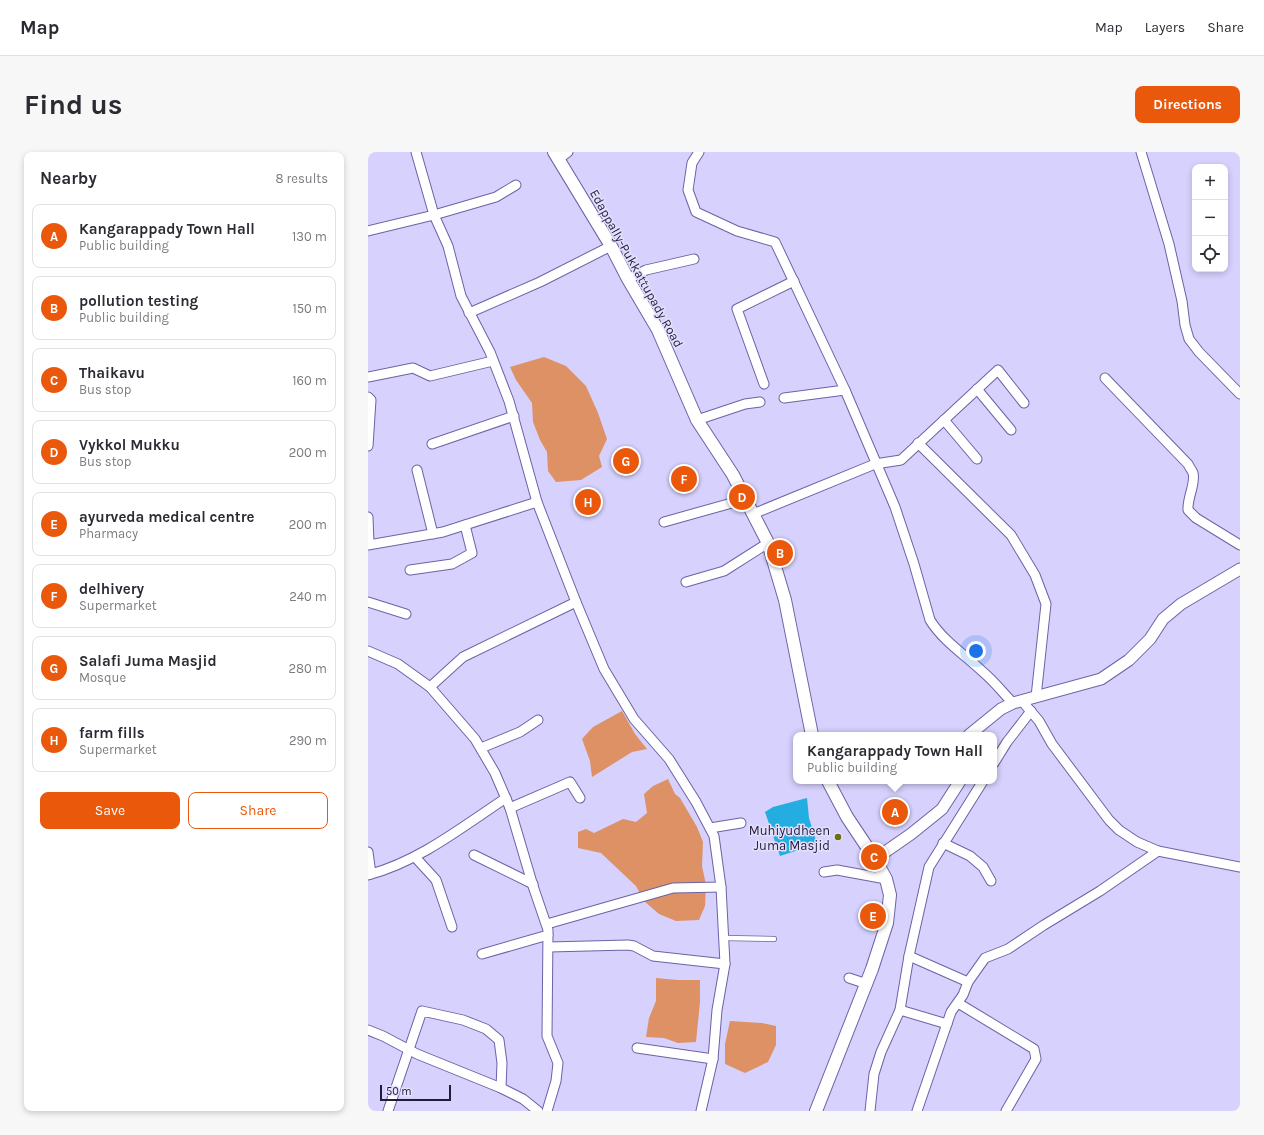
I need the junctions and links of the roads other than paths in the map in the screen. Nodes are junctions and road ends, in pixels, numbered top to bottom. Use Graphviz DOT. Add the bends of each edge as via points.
graph roads {
  1 [pos="416,152"];
  2 [pos="699,152"];
  3 [pos="1141,152"];
  4 [pos="560,154"];
  5 [pos="516,186"];
  6 [pos="434,216"];
  7 [pos="368,231"];
  8 [pos="611,246"];
  9 [pos="694,259"];
  10 [pos="628,279"];
  11 [pos="794,282"];
  12 [pos="469,313"];
  13 [pos="493,361"];
  14 [pos="368,377"];
  15 [pos="1105,378"];
  16 [pos="764,384"];
  17 [pos="977,389"];
  18 [pos="845,390"];
  19 [pos="1240,394"];
  20 [pos="368,396"];
  21 [pos="784,398"];
  22 [pos="760,402"];
  23 [pos="1024,404"];
  24 [pos="514,416"];
  25 [pos="697,420"];
  26 [pos="944,420"];
  27 [pos="1011,430"];
  28 [pos="918,443"];
  29 [pos="432,444"];
  30 [pos="368,446"];
  31 [pos="977,460"];
  32 [pos="875,464"];
  33 [pos="417,470"];
  34 [pos="746,499"];
  35 [pos="537,502"];
  36 [pos="753,514"];
  37 [pos="368,517"];
  38 [pos="664,522"];
  39 [pos="465,526"];
  40 [pos="433,534"];
  41 [pos="768,543"];
  42 [pos="369,544"];
  43 [pos="1240,545"];
  44 [pos="1240,569"];
  45 [pos="410,570"];
  46 [pos="686,582"];
  47 [pos="368,602"];
  48 [pos="576,602"];
  49 [pos="406,614"];
  50 [pos="368,651"];
  51 [pos="430,687"];
  52 [pos="1036,697"];
  53 [pos="1018,702"];
  54 [pos="1031,711"];
  55 [pos="538,720"];
  56 [pos="811,732"];
  57 [pos="974,732"];
  58 [pos="481,748"];
  59 [pos="997,758"];
  60 [pos="830,784"];
  61 [pos="958,784"];
  62 [pos="981,784"];
  63 [pos="506,798"];
  64 [pos="580,798"];
  65 [pos="510,808"];
  66 [pos="741,823"];
  67 [pos="710,828"];
  68 [pos="944,843"];
  69 [pos="1158,851"];
  70 [pos="368,852"];
  71 [pos="474,855"];
  72 [pos="415,857"];
  73 [pos="875,859"];
  74 [pos="1240,867"];
  75 [pos="824,872"];
  76 [pos="369,875"];
  77 [pos="886,879"];
  78 [pos="991,881"];
  79 [pos="533,884"];
  80 [pos="721,887"];
  81 [pos="547,924"];
  82 [pos="452,927"];
  83 [pos="548,935"];
  84 [pos="724,938"];
  85 [pos="774,939"];
  86 [pos="549,947"];
  87 [pos="482,954"];
  88 [pos="908,956"];
  89 [pos="725,964"];
  90 [pos="849,978"];
  91 [pos="968,982"];
  92 [pos="866,984"];
  93 [pos="958,1003"];
  94 [pos="900,1010"];
  95 [pos="947,1024"];
  96 [pos="368,1030"];
  97 [pos="636,1048"];
  98 [pos="408,1050"];
  99 [pos="713,1059"];
  100 [pos="500,1088"];
  101 [pos="388,1111"];
  102 [pos="538,1111"];
  103 [pos="547,1111"];
  104 [pos="701,1111"];
  105 [pos="816,1111"];
  106 [pos="870,1111"];
  107 [pos="917,1111"];
  108 [pos="1006,1111"];
  1 -- 6 [label="street"];
  2 -- 11 [label="street" via="692,163 688,190 696,212 737,231 775,242"];
  3 -- 19 [label="street" via="1169,244 1189,339"];
  4 -- 8 [label="main road, Edappally-Pukkattupady Road"];
  5 -- 6 [label="street" via="496,197"];
  6 -- 7 [label="street"];
  6 -- 12 [label="street" via="448,246 461,296"];
  8 -- 10 [label="main road, Edappally-Pukkattupady Road"];
  8 -- 12 [label="street" via="540,282"];
  9 -- 10 [label="street" via="646,270"];
  10 -- 25 [label="main road, Edappally-Pukkattupady Road" via="658,330"];
  11 -- 16 [label="street" via="737,309"];
  11 -- 18 [label="street"];
  12 -- 13 [label="street"];
  13 -- 14 [label="street" via="430,376 413,368"];
  13 -- 24 [label="street"];
  15 -- 43 [label="street" via="1188,464 1194,480 1187,503 1188,510 1196,518"];
  17 -- 23 [label="street" via="998,370"];
  17 -- 26 [label="street"];
  17 -- 27 [label="street"];
  18 -- 21 [label="street"];
  18 -- 32 [label="street"];
  20 -- 30 [label="street" via="371,400"];
  22 -- 25 [label="street" via="745,404"];
  24 -- 29 [label="street"];
  24 -- 35 [label="street"];
  25 -- 34 [label="main road, Edappally-Pukkattupady Road"];
  26 -- 28 [label="street"];
  26 -- 31 [label="street"];
  28 -- 32 [label="street" via="901,460"];
  28 -- 52 [label="street" via="1011,535 1035,575 1046,604"];
  32 -- 36 [label="street"];
  32 -- 53 [label="street" via="895,507 930,620 935,628"];
  33 -- 40 [label="street"];
  34 -- 36 [label="main road, Edappally-Pukkattupady Road"];
  34 -- 38 [label="street"];
  35 -- 39 [label="street"];
  35 -- 48 [label="street"];
  36 -- 41 [label="main road, Edappally-Pukkattupady Road"];
  37 -- 42 [label="street"];
  39 -- 40 [label="street"];
  39 -- 45 [label="street" via="472,553 452,564"];
  40 -- 42 [label="street"];
  41 -- 46 [label="street" via="724,571"];
  41 -- 56 [label="main road, Edappally-Pukkattupady Road" via="785,600"];
  44 -- 52 [label="street" via="1181,604 1163,619 1150,639 1130,660 1101,679"];
  47 -- 49 [label="street"];
  48 -- 51 [label="street" via="464,657"];
  48 -- 67 [label="street" via="604,669 634,719 669,759"];
  50 -- 51 [label="street" via="398,664"];
  51 -- 58 [label="street"];
  52 -- 53 [label="street"];
  53 -- 54 [label="street"];
  53 -- 57 [label="street" via="1001,709"];
  54 -- 59 [label="street"];
  54 -- 69 [label="street" via="1052,744 1109,820 1137,842"];
  55 -- 58 [label="street" via="520,732"];
  58 -- 63 [label="street"];
  60 -- 73 [label="main road" via="847,817"];
  61 -- 73 [label="street" via="942,809"];
  62 -- 68 [label="street"];
  63 -- 65 [label="street"];
  63 -- 72 [label="street"];
  64 -- 65 [label="street" via="570,782"];
  65 -- 79 [label="street"];
  66 -- 67 [label="street"];
  67 -- 80 [label="street" via="714,836"];
  68 -- 78 [label="street" via="970,856 983,867"];
  68 -- 88 [label="street" via="929,867"];
  69 -- 74 [label="street"];
  69 -- 91 [label="street" via="1008,949 985,958"];
  70 -- 76 [label="street"];
  71 -- 79 [label="street"];
  72 -- 76 [label="street"];
  72 -- 82 [label="street" via="436,880"];
  73 -- 77 [label="main road"];
  75 -- 77 [label="street" via="837,870"];
  77 -- 92 [label="main road" via="890,896 887,923"];
  79 -- 81 [label="street"];
  80 -- 81 [label="street" via="673,888"];
  80 -- 84 [label="street"];
  81 -- 83 [label="street"];
  83 -- 86 [label="street"];
  83 -- 87 [label="street"];
  84 -- 85 [label="lane"];
  84 -- 89 [label="street"];
  86 -- 89 [label="street" via="628,945 653,956"];
  86 -- 103 [label="street" via="547,1036 558,1063 555,1086"];
  88 -- 91 [label="street"];
  88 -- 94 [label="street"];
  89 -- 99 [label="street" via="717,1010"];
  90 -- 92 [label="street"];
  91 -- 93 [label="street"];
  92 -- 105 [label="main road"];
  93 -- 95 [label="street" via="951,1012"];
  93 -- 108 [label="street" via="1034,1049 1036,1059"];
  94 -- 95 [label="street"];
  94 -- 106 [label="street" via="874,1074"];
  95 -- 107 [label="street"];
  96 -- 98 [label="street"];
  97 -- 99 [label="street"];
  98 -- 100 [label="street"];
  98 -- 100 [label="street" via="422,1011 463,1020 486,1029 499,1040 502,1063"];
  98 -- 101 [label="street"];
  99 -- 104 [label="street"];
  100 -- 102 [label="street" via="523,1099"];
}
